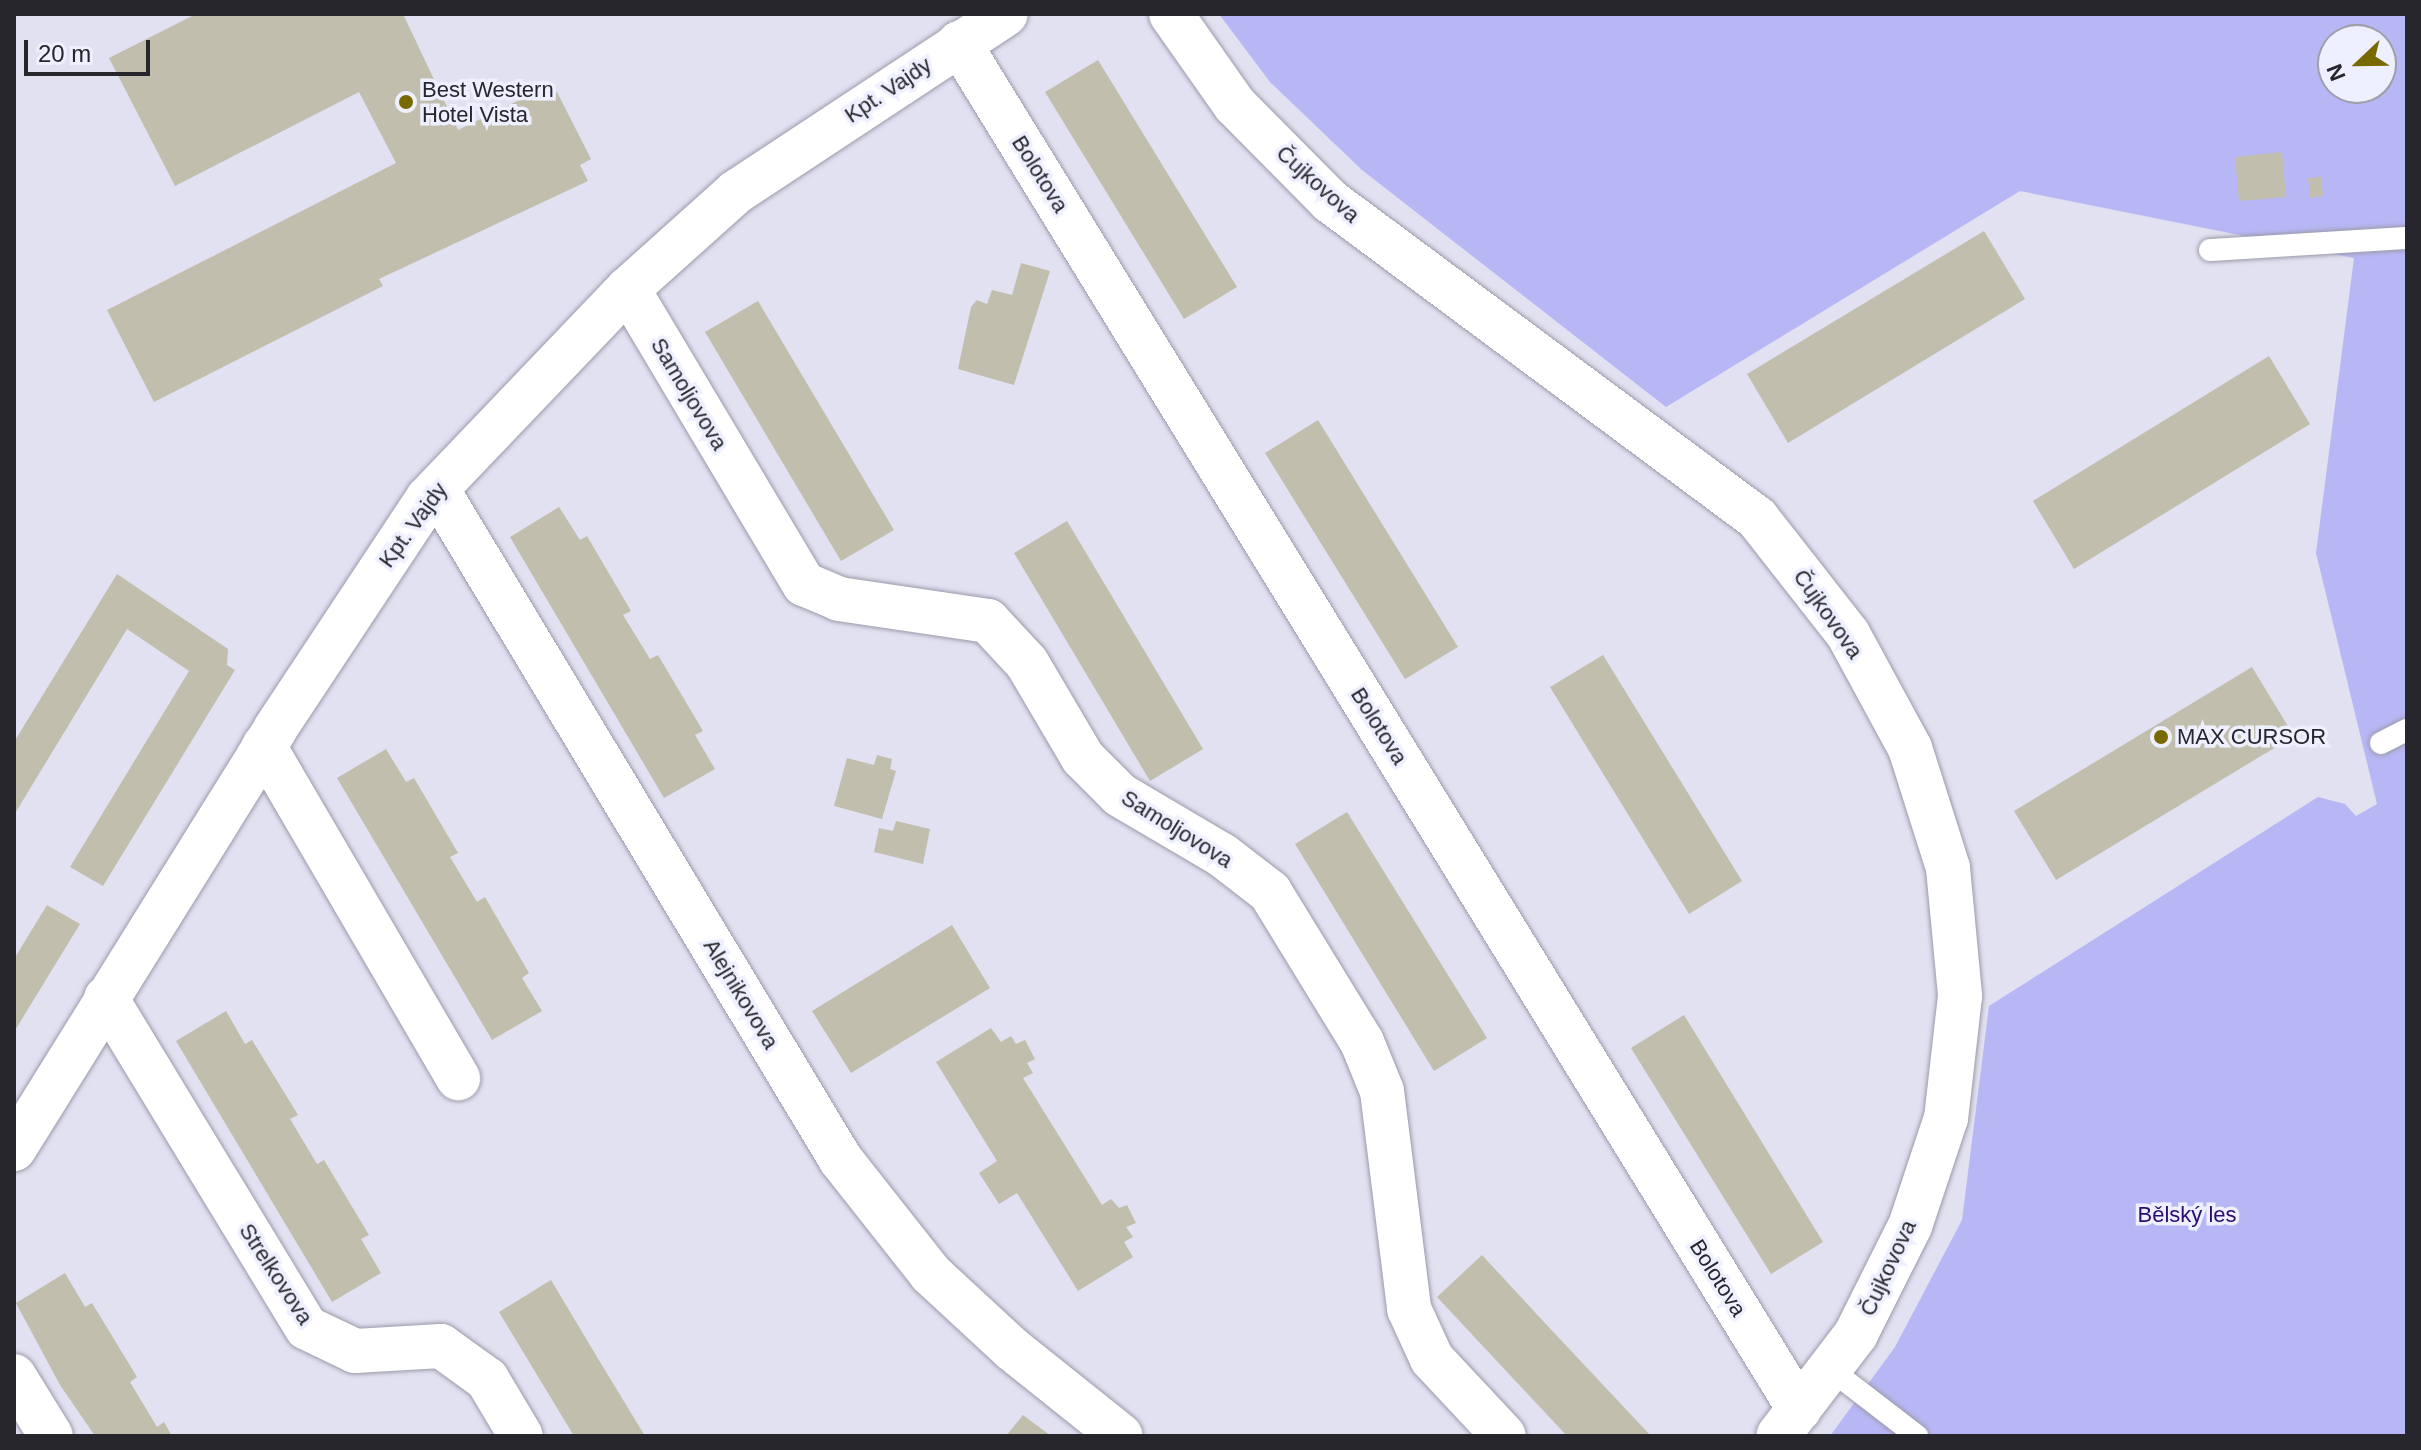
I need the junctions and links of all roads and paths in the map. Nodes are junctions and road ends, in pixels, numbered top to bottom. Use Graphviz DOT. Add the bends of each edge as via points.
graph roads {
  1 [pos="1171,14"];
  2 [pos="977,26"];
  3 [pos="2407,238"];
  4 [pos="2210,250"];
  5 [pos="628,289"];
  6 [pos="437,489"];
  7 [pos="2407,730"];
  8 [pos="2381,743"];
  9 [pos="264,746"];
  10 [pos="106,998"];
  11 [pos="458,1078"];
  12 [pos="14,1149"];
  13 [pos="1830,1369"];
  14 [pos="14,1376"];
  15 [pos="1789,1422"];
  16 [pos="51,1436"];
  17 [pos="521,1436"];
  18 [pos="1121,1436"];
  19 [pos="1504,1436"];
  20 [pos="1917,1436"];
  1 -- 13 [label="street, Čujkovova" via="1235,105 1330,201 1757,518 1848,634 1910,748 1948,868 1955,939 1960,996 1946,1118 1910,1226 1856,1334"];
  2 -- 5 [label="street, Kpt. Vajdy" via="736,192"];
  2 -- 15 [label="street, Bolotova"];
  3 -- 4 [label="lane"];
  5 -- 6 [label="street, Kpt. Vajdy"];
  5 -- 19 [label="street, Samoljovova" via="804,584 839,599 988,621 1027,663 1083,758 1120,795 1222,855 1270,892 1362,1042 1382,1091 1409,1309 1432,1359"];
  6 -- 9 [label="street, Kpt. Vajdy"];
  6 -- 18 [label="street, Alejnikovova" via="841,1160 931,1274 1012,1349"];
  7 -- 8 [label="lane"];
  9 -- 10 [label="street, Kpt. Vajdy"];
  9 -- 11 [label="street"];
  10 -- 12 [label="street, Kpt. Vajdy"];
  10 -- 17 [label="street, Strelkovova" via="307,1328 355,1351 441,1346 487,1379"];
  13 -- 15 [label="street, Čujkovova"];
  13 -- 20 [label="lane"];
  14 -- 16 [label="street"];
}
